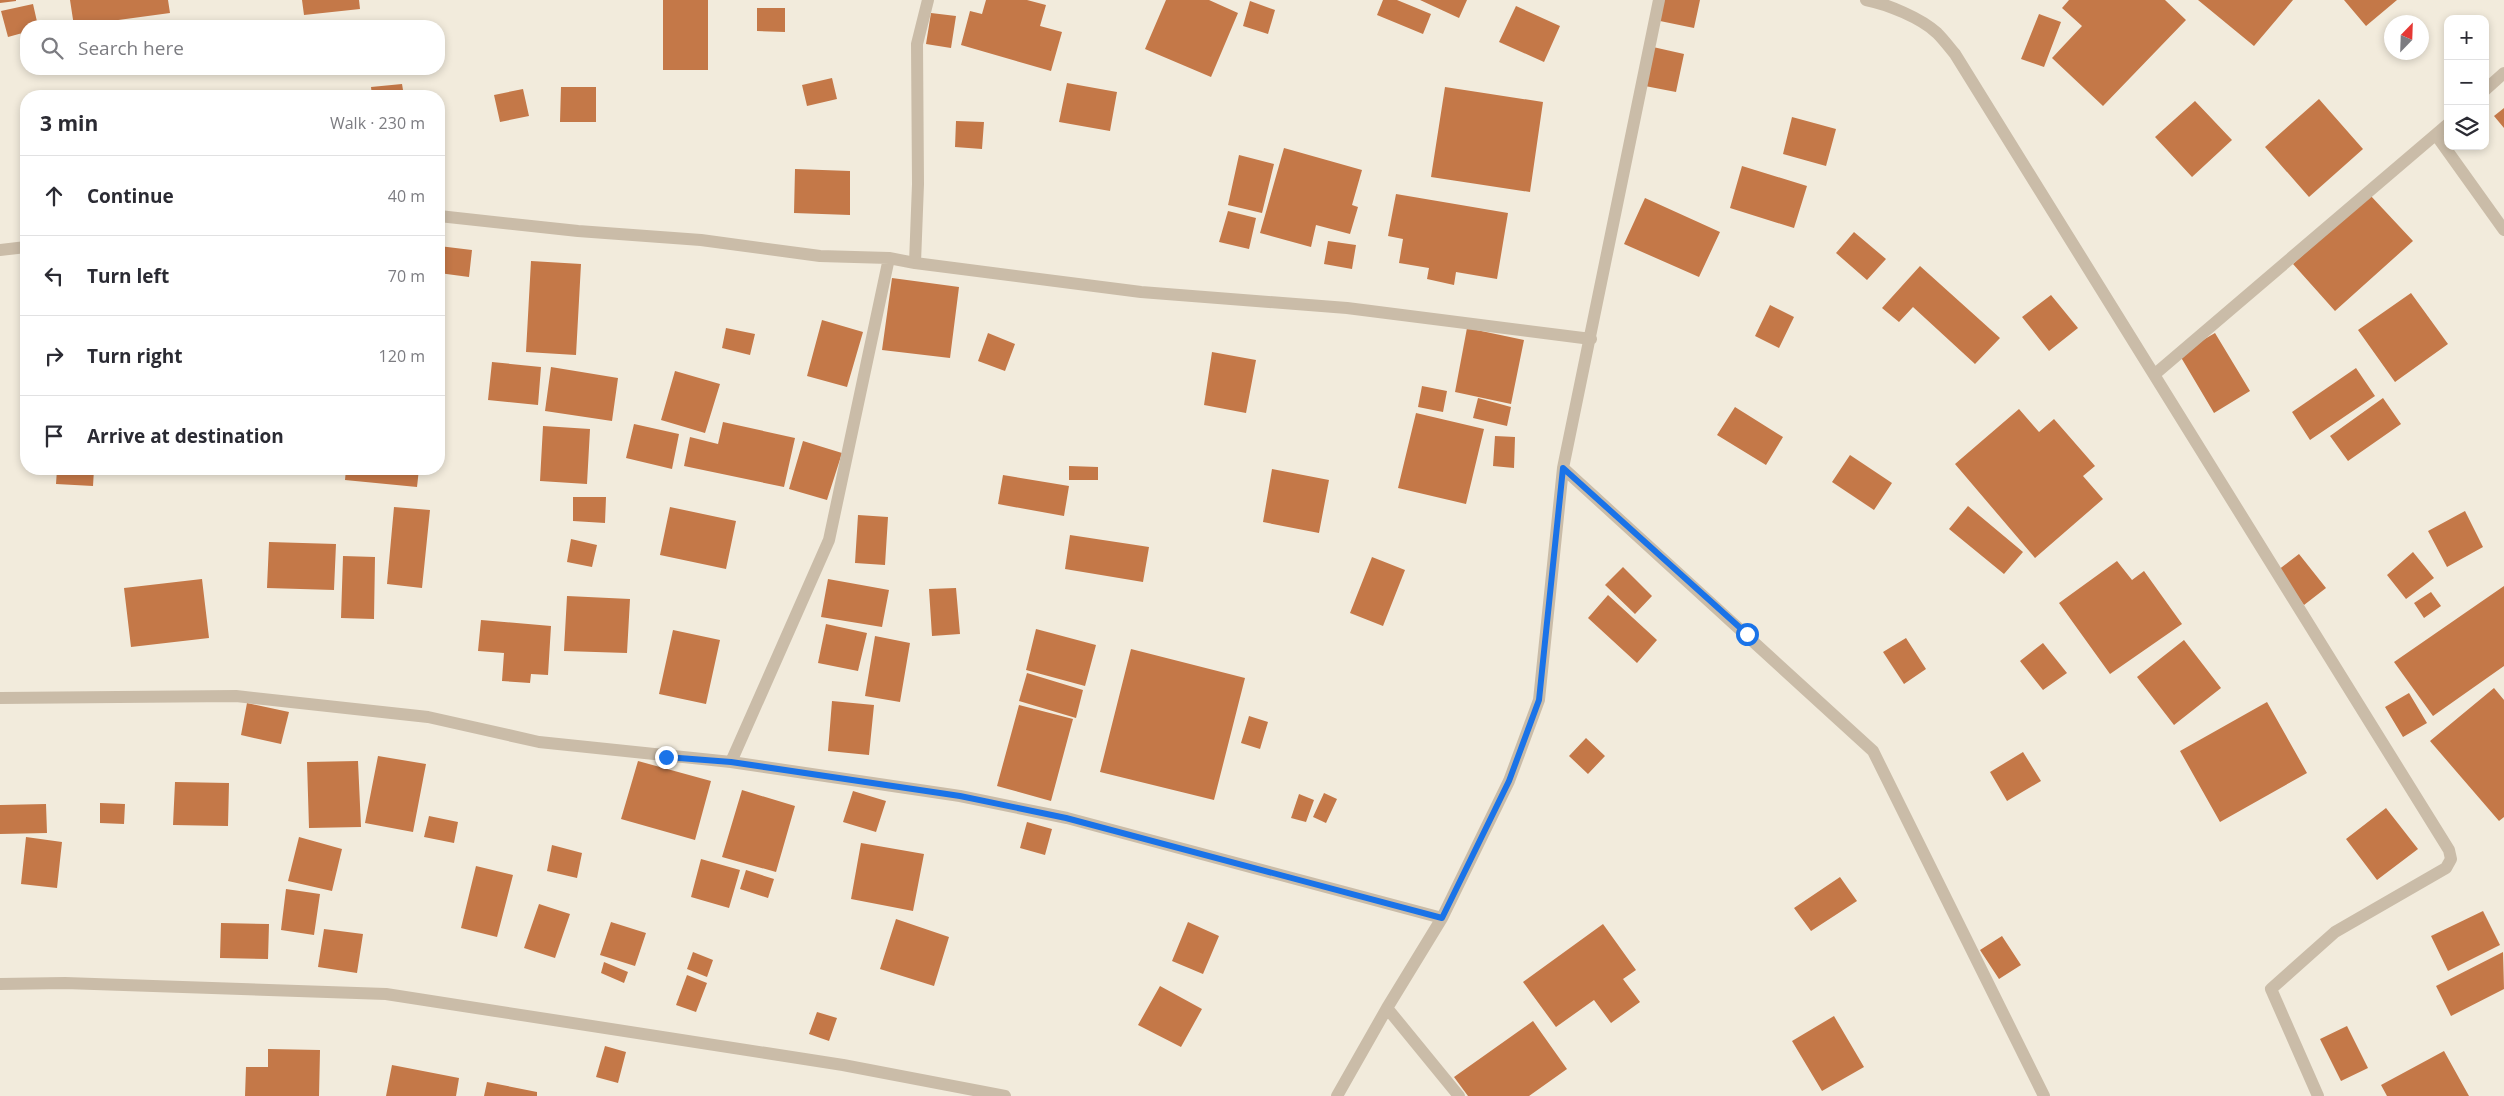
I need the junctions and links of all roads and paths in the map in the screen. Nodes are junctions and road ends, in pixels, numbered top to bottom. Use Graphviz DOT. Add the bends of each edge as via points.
graph roads {
  1 [pos="928,0"];
  2 [pos="1659,0"];
  3 [pos="1866,0"];
  4 [pos="2504,73"];
  5 [pos="2489,86"];
  6 [pos="2444,128"];
  7 [pos="2436,135"];
  8 [pos="445,217"];
  9 [pos="2504,230"];
  10 [pos="20,248"];
  11 [pos="0,250"];
  12 [pos="889,258"];
  13 [pos="915,263"];
  14 [pos="1591,340"];
  15 [pos="2155,374"];
  16 [pos="1563,468"];
  17 [pos="0,698"];
  18 [pos="731,762"];
  19 [pos="1442,918"];
  20 [pos="0,984"];
  21 [pos="1387,1008"];
  22 [pos="1005,1096"];
  23 [pos="1337,1096"];
  24 [pos="1459,1096"];
  25 [pos="2044,1096"];
  26 [pos="2318,1096"];
  1 -- 13 [label="street" via="917,44"];
  2 -- 14 [label="street"];
  3 -- 15 [label="street" via="1909,16 1936,32 1955,54"];
  4 -- 5 [label="street"];
  6 -- 7 [label="street"];
  7 -- 9 [label="street"];
  7 -- 15 [label="street"];
  8 -- 12 [label="street" via="701,240 820,256"];
  10 -- 11 [label="street"];
  12 -- 13 [label="street"];
  12 -- 18 [label="street" via="829,540"];
  13 -- 14 [label="street" via="1141,292 1347,308"];
  14 -- 16 [label="street"];
  15 -- 26 [label="street" via="2449,850 2451,859 2446,868 2335,932 2271,989"];
  16 -- 19 [label="street" via="1539,700 1509,781"];
  16 -- 25 [label="street" via="1873,752"];
  17 -- 18 [label="street" via="236,696 428,717 539,742"];
  18 -- 19 [label="street" via="960,796 1066,818"];
  19 -- 21 [label="street"];
  20 -- 22 [label="street" via="65,983 386,994 843,1065"];
  21 -- 23 [label="street"];
  21 -- 24 [label="street"];
}
